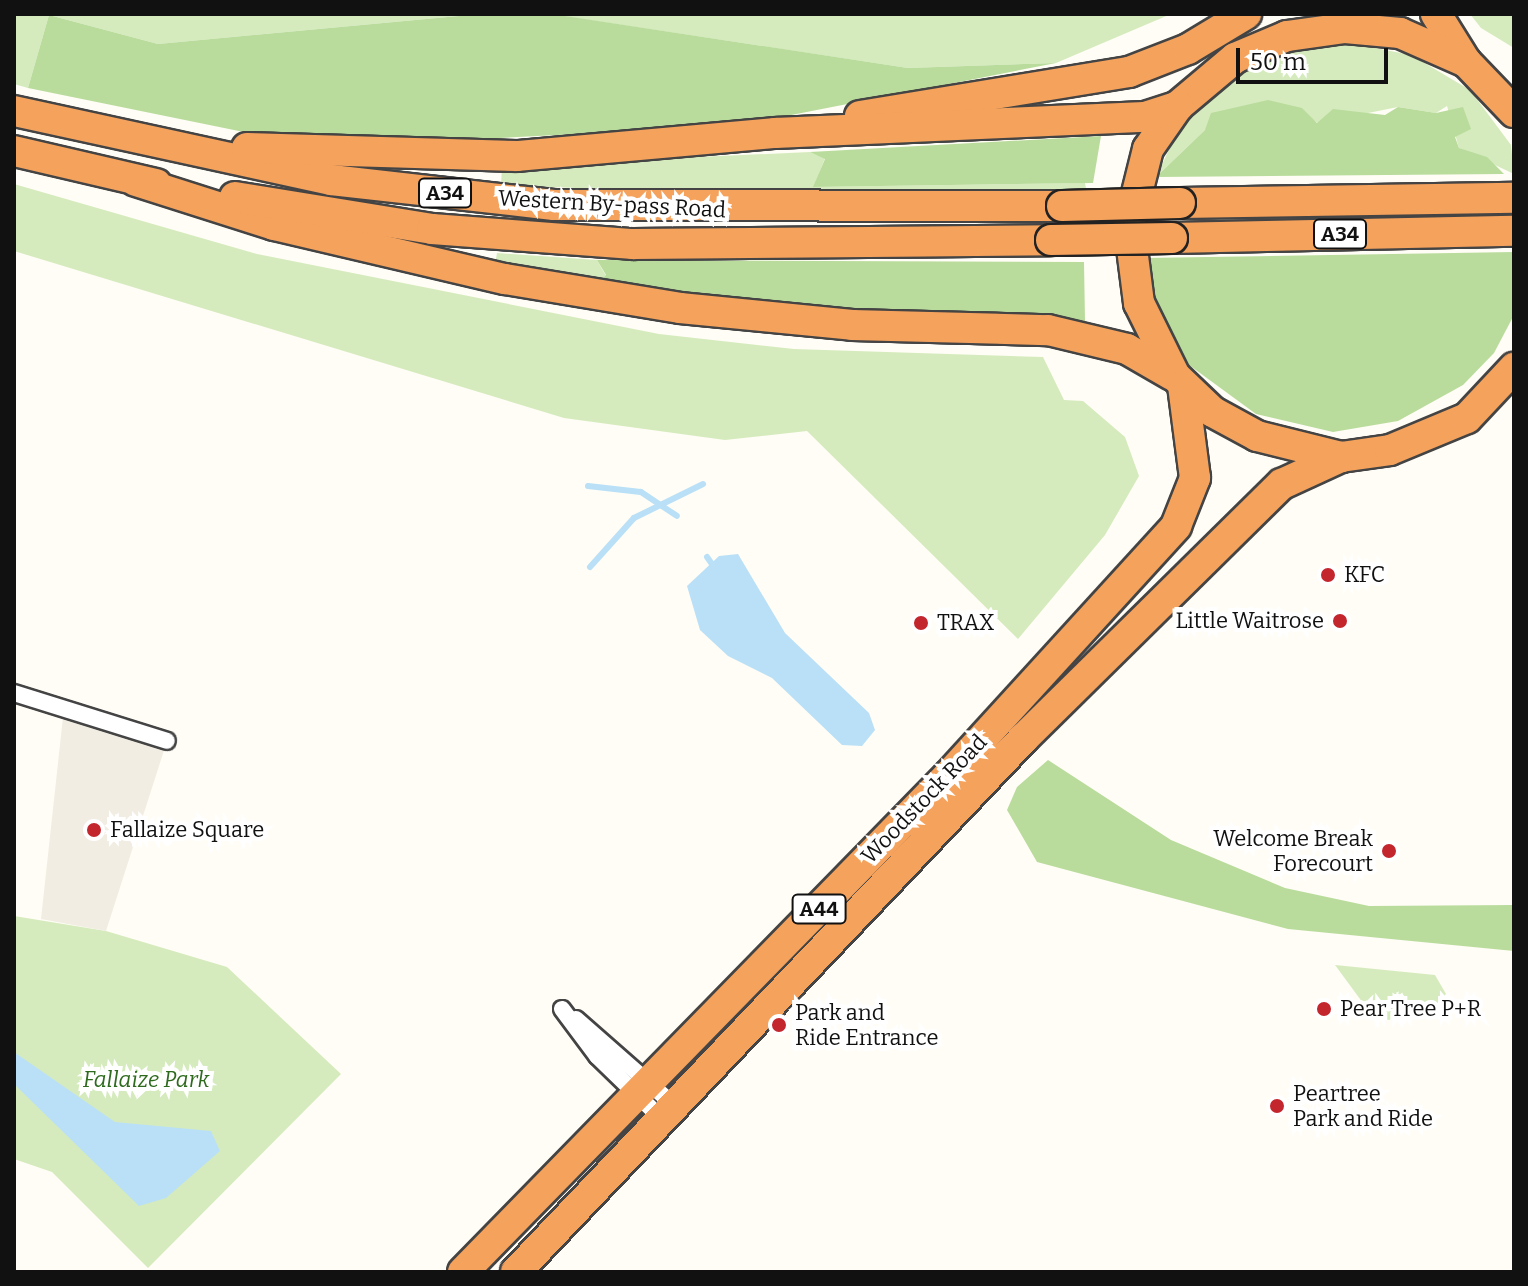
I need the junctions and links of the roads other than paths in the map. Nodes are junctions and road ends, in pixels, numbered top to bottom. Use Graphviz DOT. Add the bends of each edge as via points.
graph roads {
  1 [pos="1246,14"];
  2 [pos="1279,14"];
  3 [pos="1436,14"];
  4 [pos="1235,58"];
  5 [pos="1474,69"];
  6 [pos="1514,84"];
  7 [pos="1178,106"];
  8 [pos="14,111"];
  9 [pos="1514,112"];
  10 [pos="775,133"];
  11 [pos="150,144"];
  12 [pos="14,151"];
  13 [pos="136,181"];
  14 [pos="1502,198"];
  15 [pos="1510,231"];
  16 [pos="1512,374"];
  17 [pos="1179,381"];
  18 [pos="1341,457"];
  19 [pos="14,693"];
  20 [pos="167,741"];
  21 [pos="643,1088"];
  22 [pos="670,1114"];
  23 [pos="463,1272"];
  24 [pos="516,1272"];
  1 -- 10 [label="highway" via="1188,49 1129,72"];
  2 -- 4 [label="highway"];
  3 -- 5 [label="highway"];
  4 -- 5 [label="highway" via="1287,36 1374,28"];
  4 -- 7 [label="highway"];
  5 -- 6 [label="highway"];
  5 -- 9 [label="highway"];
  7 -- 10 [label="highway" via="1133,118"];
  7 -- 17 [label="highway" via="1148,149 1129,225 1139,303"];
  8 -- 11 [label="highway, Western By-pass Road / A34"];
  10 -- 11 [label="highway" via="517,156"];
  11 -- 14 [label="highway, Western By-pass Road / A34, bridge" via="331,180 554,205 883,211"];
  12 -- 13 [label="highway, Western By-pass Road / A34"];
  13 -- 15 [label="highway, Western By-pass Road / A34, bridge" via="432,229 710,247"];
  13 -- 17 [label="highway" via="274,225 505,279 680,308 852,325 1048,330 1127,349"];
  16 -- 18 [label="highway, Woodstock Road" via="1467,418 1439,434"];
  17 -- 18 [label="highway" via="1257,436"];
  17 -- 21 [label="highway, Woodstock Road / A44" via="1195,478 1176,526 949,775"];
  18 -- 22 [label="highway, Woodstock Road / A44" via="1282,484 938,831"];
  19 -- 20 [label="street"];
  21 -- 21 [label="street" via="562,1009"];
  21 -- 22 [label="street"];
  21 -- 23 [label="highway, Woodstock Road / A44"];
  22 -- 24 [label="highway, A44"];
}
